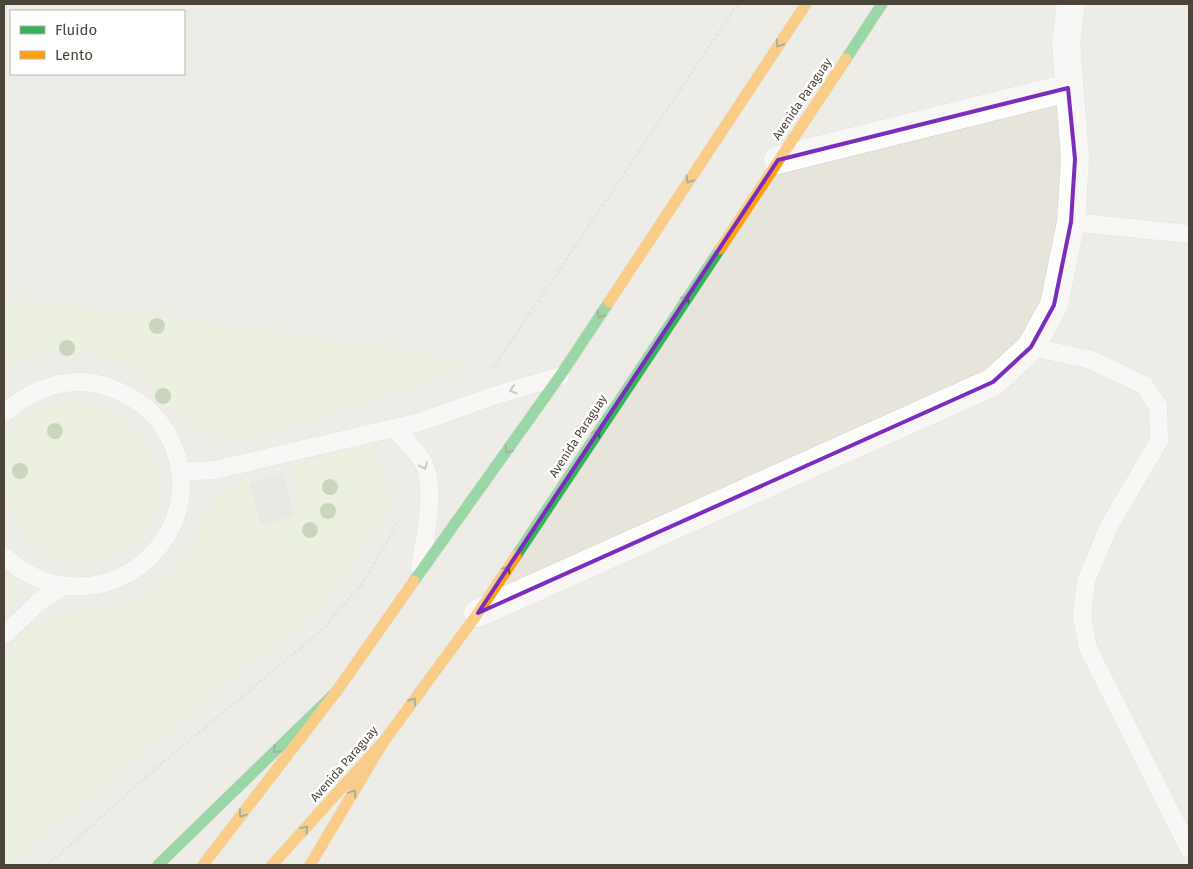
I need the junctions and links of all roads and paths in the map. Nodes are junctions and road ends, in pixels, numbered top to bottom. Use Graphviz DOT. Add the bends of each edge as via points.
graph roads {
  1 [pos="738,4"];
  2 [pos="806,4"];
  3 [pos="882,4"];
  4 [pos="1071,4"];
  5 [pos="1068,88"];
  6 [pos="778,160"];
  7 [pos="1071,222"];
  8 [pos="1189,234"];
  9 [pos="1031,347"];
  10 [pos="560,376"];
  11 [pos="467,406"];
  12 [pos="4,413"];
  13 [pos="394,428"];
  14 [pos="181,472"];
  15 [pos="402,515"];
  16 [pos="4,556"];
  17 [pos="418,576"];
  18 [pos="64,586"];
  19 [pos="478,613"];
  20 [pos="4,635"];
  21 [pos="336,692"];
  22 [pos="384,740"];
  23 [pos="1189,849"];
  24 [pos="48,865"];
  25 [pos="158,865"];
  26 [pos="203,865"];
  27 [pos="272,865"];
  28 [pos="310,865"];
  1 -- 11 [label="path"];
  2 -- 10 [label="main road, one-way"];
  3 -- 6 [label="main road, Avenida Paraguay"];
  4 -- 5 [label="street" via="1066,42"];
  5 -- 6 [label="street"];
  5 -- 7 [label="street" via="1075,159"];
  19 -- 6 [label="main road, Avenida Paraguay, one-way"];
  7 -- 8 [label="lane"];
  7 -- 9 [label="street" via="1054,304"];
  9 -- 19 [label="street" via="993,382"];
  9 -- 23 [label="lane" via="1091,360 1144,385 1158,406 1159,441 1110,526 1086,581 1082,617 1088,648"];
  10 -- 11 [label="lane, one-way"];
  10 -- 17 [label="main road, one-way"];
  11 -- 13 [label="lane"];
  12 -- 14 [label="lane" via="21,398 45,387 71,382 96,383 121,391 144,405 166,431"];
  13 -- 14 [label="lane" via="215,470"];
  13 -- 17 [label="lane, one-way" via="424,464 430,484"];
  14 -- 18 [label="lane" via="176,518 150,558 132,572 110,582"];
  15 -- 24 [label="path" via="362,584 321,631 142,780"];
  16 -- 18 [label="lane" via="21,570"];
  17 -- 21 [label="main road"];
  18 -- 20 [label="lane" via="40,601"];
  22 -- 19 [label="main road, Avenida Paraguay, one-way"];
  21 -- 25 [label="main road, one-way"];
  21 -- 26 [label="main road, one-way"];
  27 -- 22 [label="main road, Avenida Paraguay, one-way"];
  28 -- 22 [label="main road, one-way"];
}
